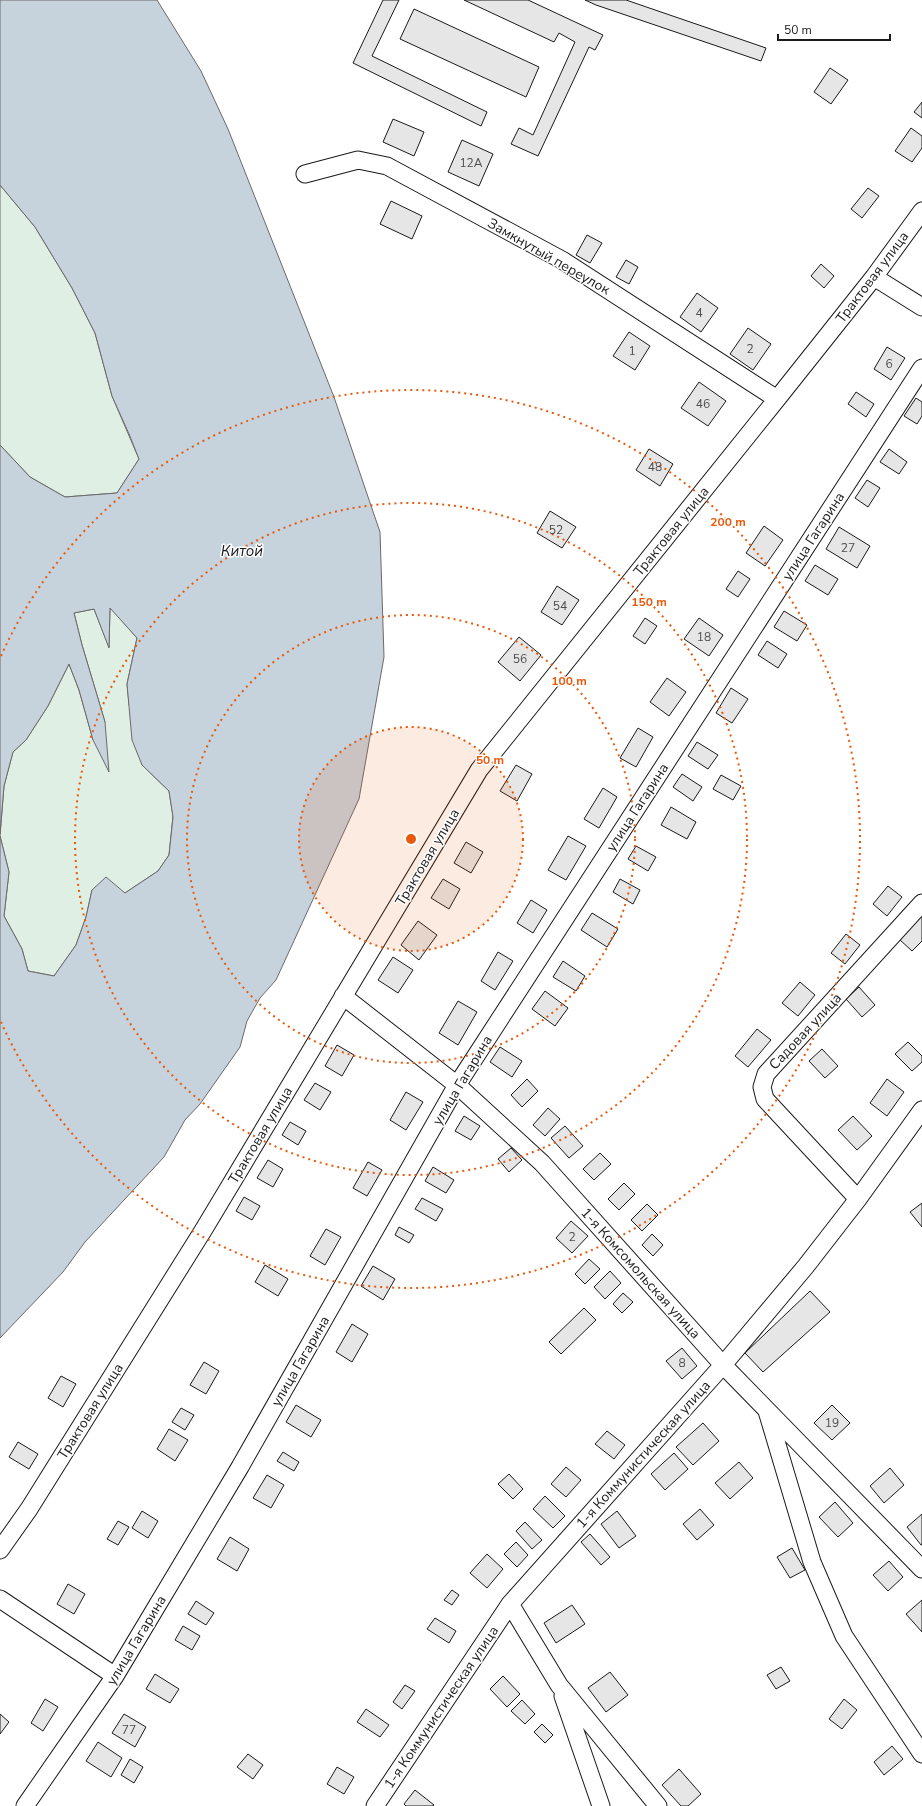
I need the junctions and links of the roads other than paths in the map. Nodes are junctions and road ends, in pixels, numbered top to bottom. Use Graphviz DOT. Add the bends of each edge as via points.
graph roads {
  1 [pos="305,174"];
  2 [pos="922,211"];
  3 [pos="874,277"];
  4 [pos="922,307"];
  5 [pos="922,368"];
  6 [pos="777,399"];
  7 [pos="922,904"];
  8 [pos="343,996"];
  9 [pos="457,1085"];
  10 [pos="922,1110"];
  11 [pos="858,1199"];
  12 [pos="723,1365"];
  13 [pos="766,1409"];
  14 [pos="0,1550"];
  15 [pos="922,1569"];
  16 [pos="0,1599"];
  17 [pos="510,1604"];
  18 [pos="115,1676"];
  19 [pos="559,1685"];
  20 [pos="922,1754"];
  21 [pos="25,1806"];
  22 [pos="375,1806"];
  23 [pos="601,1806"];
  24 [pos="658,1806"];
  1 -- 6 [label="street, Замкнутый переулок" via="358,160 387,166 562,260"];
  2 -- 3 [label="street, Трактовая улица"];
  3 -- 4 [label="street"];
  3 -- 6 [label="street, Трактовая улица"];
  5 -- 9 [label="street, улица Гагарина"];
  6 -- 8 [label="street, Трактовая улица" via="479,770"];
  7 -- 11 [label="street, Садовая улица" via="766,1074 762,1087 765,1099"];
  8 -- 9 [label="street, 1-я Комсомольская улица"];
  8 -- 14 [label="street, Трактовая улица" via="199,1235 33,1502"];
  9 -- 12 [label="street, 1-я Комсомольская улица" via="542,1163"];
  9 -- 18 [label="street, улица Гагарина" via="240,1467"];
  10 -- 11 [label="street, 1-я Коммунистическая улица"];
  11 -- 12 [label="street, 1-я Коммунистическая улица"];
  12 -- 13 [label="street, 1-я Комсомольская улица"];
  12 -- 17 [label="street, 1-я Коммунистическая улица"];
  13 -- 15 [label="street, 1-я Комсомольская улица"];
  13 -- 20 [label="street" via="812,1562 844,1636"];
  16 -- 18 [label="street"];
  17 -- 19 [label="street"];
  17 -- 22 [label="street, 1-я Коммунистическая улица"];
  18 -- 21 [label="street, улица Гагарина"];
  19 -- 23 [label="street"];
  19 -- 24 [label="street"];
}
